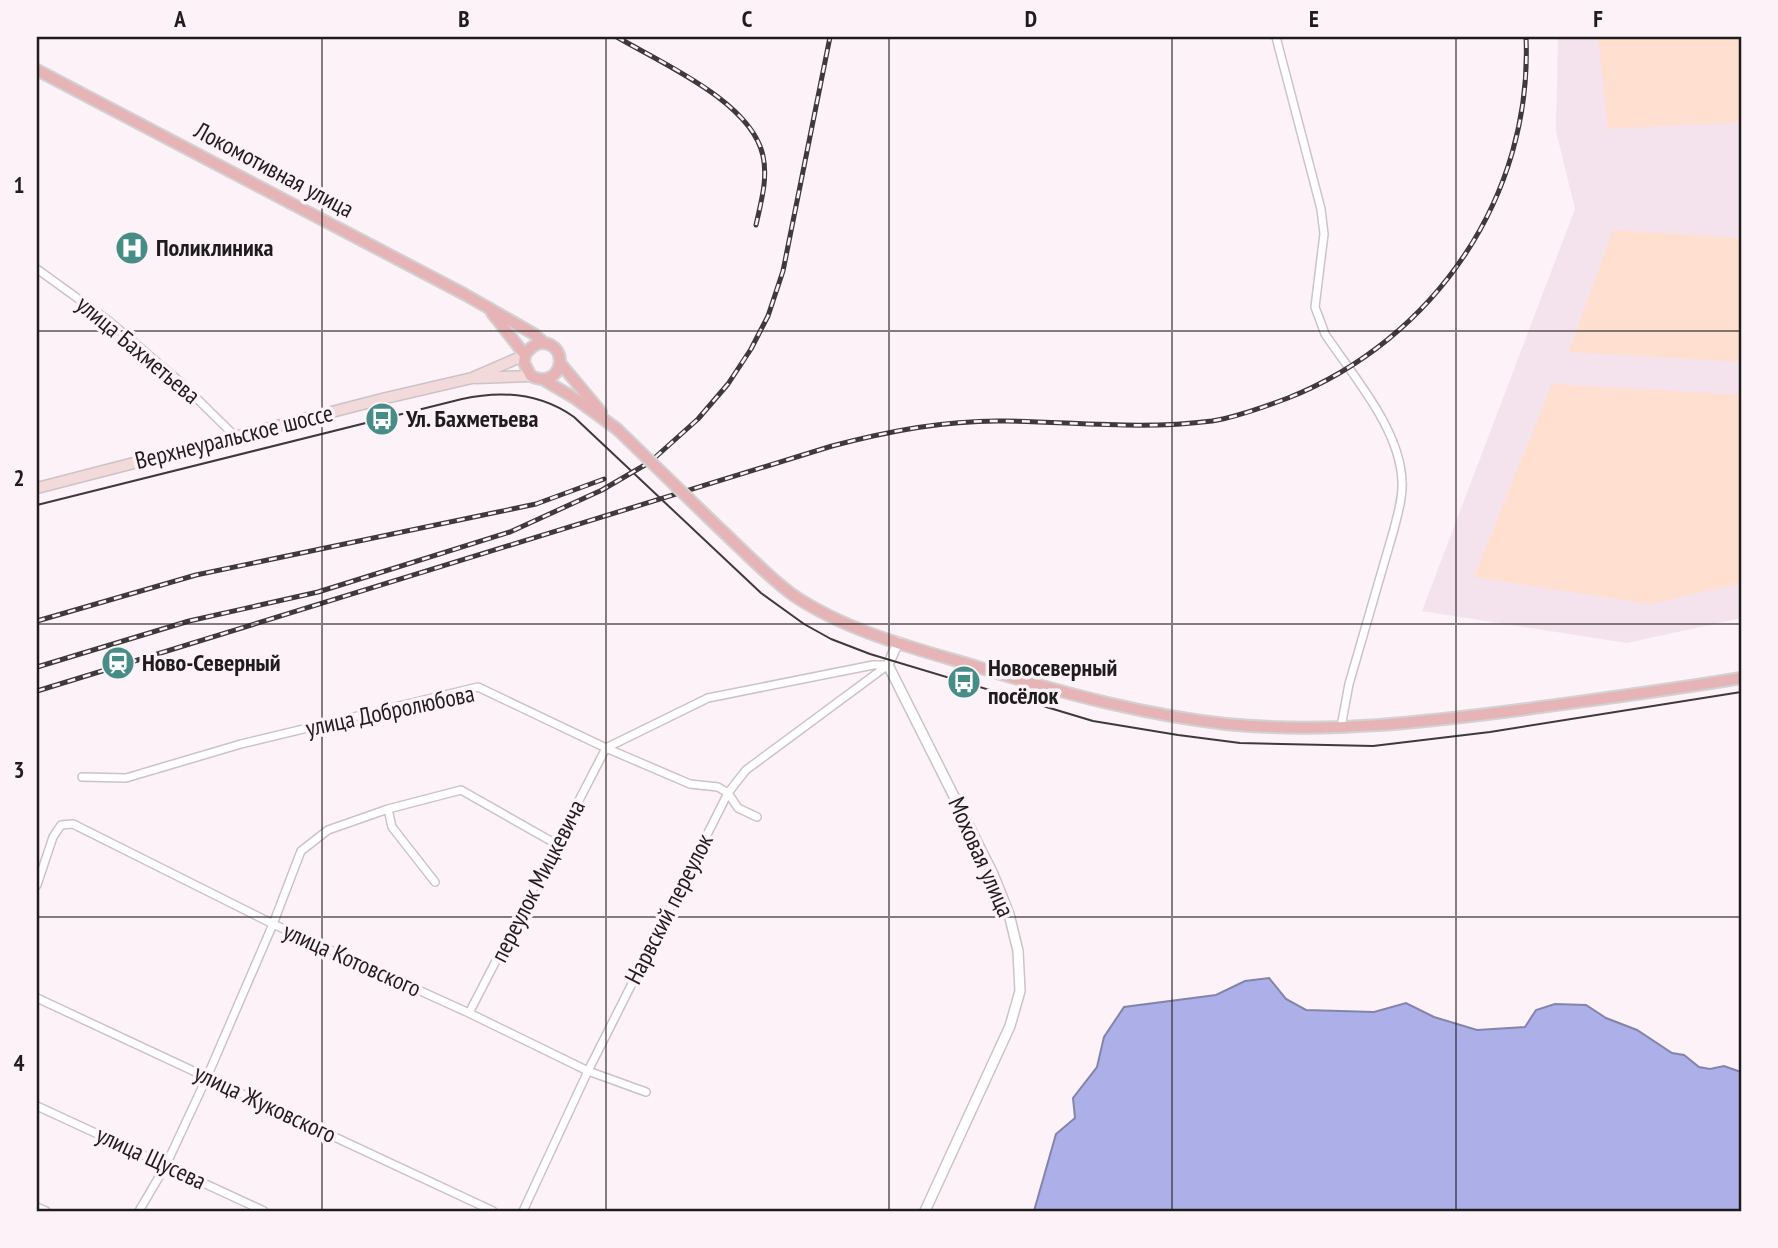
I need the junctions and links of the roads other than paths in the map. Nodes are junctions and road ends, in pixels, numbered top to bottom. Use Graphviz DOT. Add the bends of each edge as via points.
graph roads {
  1 [pos="1276,37"];
  2 [pos="37,69"];
  3 [pos="37,269"];
  4 [pos="490,311"];
  5 [pos="544,343"];
  6 [pos="525,355"];
  7 [pos="560,363"];
  8 [pos="531,376"];
  9 [pos="472,378"];
  10 [pos="544,380"];
  11 [pos="617,429"];
  12 [pos="235,436"];
  13 [pos="37,488"];
  14 [pos="898,642"];
  15 [pos="888,665"];
  16 [pos="1741,678"];
  17 [pos="1341,727"];
  18 [pos="606,748"];
  19 [pos="82,777"];
  20 [pos="728,793"];
  21 [pos="388,809"];
  22 [pos="757,817"];
  23 [pos="558,845"];
  24 [pos="435,882"];
  25 [pos="37,885"];
  26 [pos="274,924"];
  27 [pos="37,998"];
  28 [pos="469,1013"];
  29 [pos="588,1071"];
  30 [pos="208,1077"];
  31 [pos="646,1092"];
  32 [pos="37,1106"];
  33 [pos="166,1165"];
  34 [pos="37,1207"];
  35 [pos="46,1211"];
  36 [pos="139,1211"];
  37 [pos="264,1211"];
  38 [pos="493,1211"];
  39 [pos="523,1211"];
  40 [pos="925,1211"];
  1 -- 17 [label="street" via="1321,209 1324,234 1315,307 1318,320 1392,438 1402,481 1401,504"];
  2 -- 4 [label="main road, Локомотивная улица"];
  3 -- 12 [label="street, улица Бахметьева" via="109,321"];
  4 -- 5 [label="main road"];
  4 -- 6 [label="main road"];
  5 -- 6 [label="main road" via="529,348"];
  5 -- 7 [label="main road" via="553,346"];
  6 -- 8 [label="main road"];
  6 -- 9 [label="main road"];
  7 -- 10 [label="main road" via="558,371"];
  7 -- 11 [label="main road"];
  8 -- 9 [label="main road"];
  8 -- 10 [label="main road"];
  9 -- 12 [label="main road, Верхнеуральское шоссе"];
  10 -- 11 [label="main road"];
  11 -- 14 [label="main road, bridge" via="793,594 837,620"];
  12 -- 13 [label="main road, Верхнеуральское шоссе"];
  14 -- 15 [label="street"];
  14 -- 17 [label="main road" via="1141,712 1228,724"];
  15 -- 18 [label="street" via="708,698"];
  15 -- 20 [label="street, Нарвский переулок" via="746,770"];
  15 -- 40 [label="street, Моховая улица" via="993,874 1018,951 1020,991 1010,1026"];
  16 -- 17 [label="main road" via="1422,723"];
  18 -- 19 [label="street, улица Добролюбова" via="478,687 241,744 126,778"];
  18 -- 20 [label="street, улица Добролюбова" via="690,784 710,785"];
  18 -- 23 [label="street, переулок Мицкевича"];
  20 -- 22 [label="street, улица Добролюбова" via="738,808"];
  20 -- 29 [label="street, Нарвский переулок"];
  21 -- 23 [label="street" via="461,790"];
  21 -- 24 [label="street" via="392,827"];
  21 -- 26 [label="street" via="328,830 302,851"];
  23 -- 28 [label="street, переулок Мицкевича"];
  25 -- 26 [label="street, улица Котовского" via="61,825 73,824"];
  26 -- 28 [label="street, улица Котовского"];
  26 -- 30 [label="street"];
  27 -- 30 [label="street, улица Жуковского"];
  28 -- 29 [label="street, улица Котовского"];
  29 -- 31 [label="street, улица Котовского"];
  29 -- 39 [label="street, Нарвский переулок"];
  30 -- 33 [label="street"];
  30 -- 38 [label="street, улица Жуковского"];
  32 -- 33 [label="street, улица Щусева"];
  33 -- 36 [label="street"];
  33 -- 37 [label="street, улица Щусева"];
  34 -- 35 [label="street"];
}
